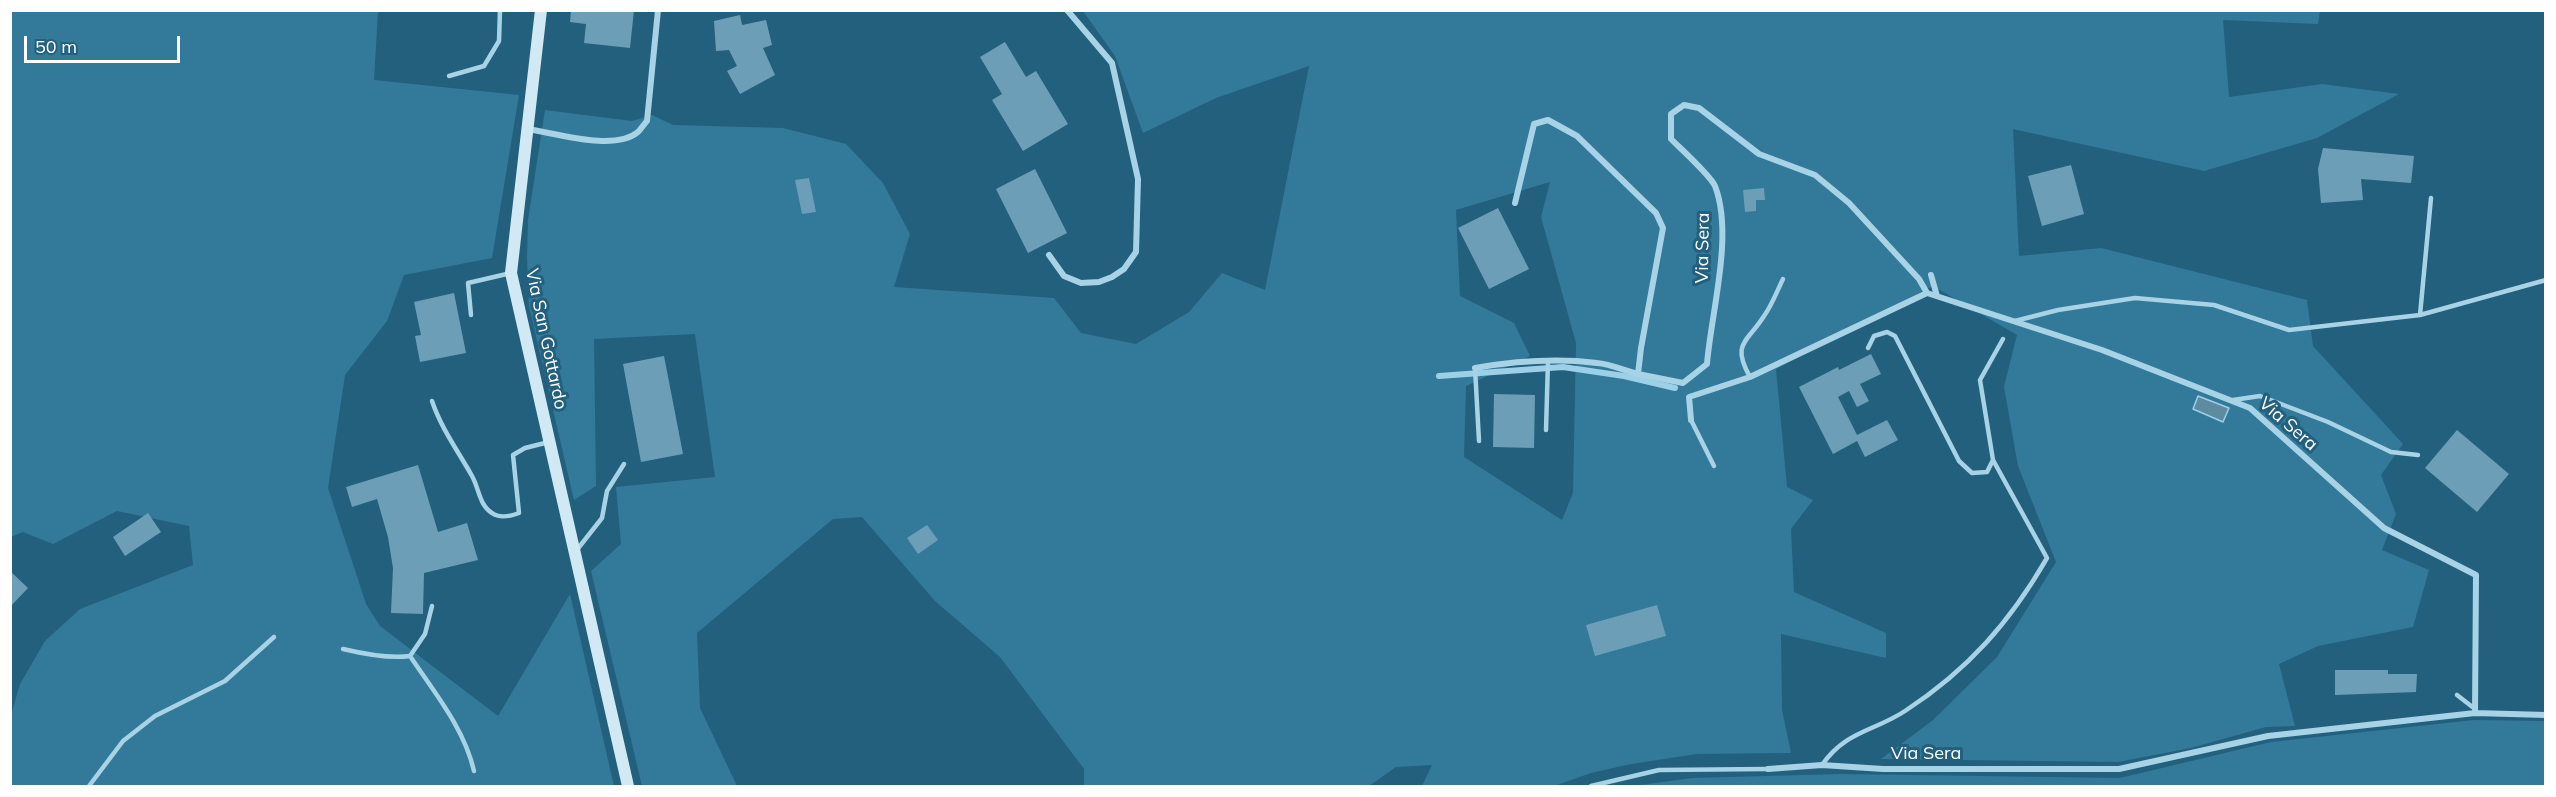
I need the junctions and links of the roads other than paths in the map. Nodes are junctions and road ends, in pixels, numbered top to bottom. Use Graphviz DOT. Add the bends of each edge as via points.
graph roads {
  1 [pos="500,10"];
  2 [pos="541,10"];
  3 [pos="658,10"];
  4 [pos="1067,10"];
  5 [pos="449,76"];
  6 [pos="527,129"];
  7 [pos="2432,198"];
  8 [pos="1515,203"];
  9 [pos="1049,255"];
  10 [pos="511,273"];
  11 [pos="1931,275"];
  12 [pos="1783,279"];
  13 [pos="2546,280"];
  14 [pos="1927,293"];
  15 [pos="1937,296"];
  16 [pos="471,315"];
  17 [pos="2420,315"];
  18 [pos="2013,322"];
  19 [pos="2003,339"];
  20 [pos="1868,348"];
  21 [pos="1548,361"];
  22 [pos="1475,368"];
  23 [pos="1638,374"];
  24 [pos="1750,377"];
  25 [pos="432,401"];
  26 [pos="2230,401"];
  27 [pos="1691,420"];
  28 [pos="1546,430"];
  29 [pos="1479,441"];
  30 [pos="549,442"];
  31 [pos="2418,455"];
  32 [pos="1993,460"];
  33 [pos="624,464"];
  34 [pos="1714,466"];
  35 [pos="574,553"];
  36 [pos="432,606"];
  37 [pos="274,637"];
  38 [pos="344,649"];
  39 [pos="410,656"];
  40 [pos="2457,695"];
  41 [pos="2475,711"];
  42 [pos="2546,715"];
  43 [pos="1822,765"];
  44 [pos="1768,769"];
  45 [pos="474,771"];
  46 [pos="89,786"];
  47 [pos="628,786"];
  48 [pos="1591,786"];
  1 -- 5 [label="lane" via="499,41 484,66"];
  2 -- 6 [label="street, Via San Gottardo"];
  3 -- 6 [label="street" via="647,121 638,132 623,139 590,141"];
  4 -- 9 [label="street" via="1112,63 1138,179 1136,252 1112,278 1081,283 1064,276"];
  6 -- 10 [label="street, Via San Gottardo"];
  7 -- 17 [label="lane"];
  8 -- 23 [label="street" via="1534,124 1548,120 1576,136 1656,213 1663,228"];
  10 -- 16 [label="lane" via="468,283"];
  10 -- 30 [label="street, Via San Gottardo"];
  11 -- 15 [label="street"];
  12 -- 24 [label="lane" via="1764,317 1743,342 1741,361"];
  13 -- 17 [label="lane"];
  14 -- 15 [label="street, Via Sera"];
  14 -- 23 [label="street, Via Sera" via="1919,279 1850,203 1815,175 1759,154 1699,108 1684,105 1671,114 1671,139 1714,185 1722,222 1707,364 1683,383"];
  14 -- 24 [label="street"];
  15 -- 18 [label="street, Via Sera"];
  17 -- 18 [label="lane" via="2289,330 2214,305 2135,298 2058,310"];
  18 -- 26 [label="street, Via Sera" via="2102,350"];
  19 -- 32 [label="lane" via="1980,380"];
  20 -- 32 [label="lane" via="1874,336 1887,332 1895,336 1959,461 1972,473 1987,472"];
  21 -- 22 [label="street, Via Sera"];
  21 -- 23 [label="street, Via Sera" via="1599,363"];
  21 -- 28 [label="lane"];
  22 -- 29 [label="lane"];
  24 -- 27 [label="street" via="1689,397"];
  25 -- 30 [label="lane" via="439,422 474,479 482,502 496,516 519,513 513,455"];
  26 -- 31 [label="lane" via="2260,396 2391,452"];
  26 -- 41 [label="street, Via Sera" via="2250,408 2384,528 2476,575"];
  27 -- 34 [label="lane"];
  30 -- 35 [label="street, Via San Gottardo"];
  32 -- 43 [label="lane" via="2047,558 2030,588 1976,656 1903,713 1853,735"];
  33 -- 35 [label="lane" via="607,490 602,518"];
  35 -- 47 [label="street, Via San Gottardo"];
  36 -- 39 [label="lane" via="425,634"];
  37 -- 46 [label="lane" via="225,681 155,716 123,741"];
  38 -- 39 [label="lane"];
  39 -- 45 [label="lane" via="462,735"];
  40 -- 41 [label="lane"];
  41 -- 42 [label="street, Via Sera"];
  41 -- 43 [label="street, Via Sera" via="2268,736 2119,769 1883,769"];
  43 -- 44 [label="street, Via Sera"];
  44 -- 48 [label="lane" via="1659,770"];
}
